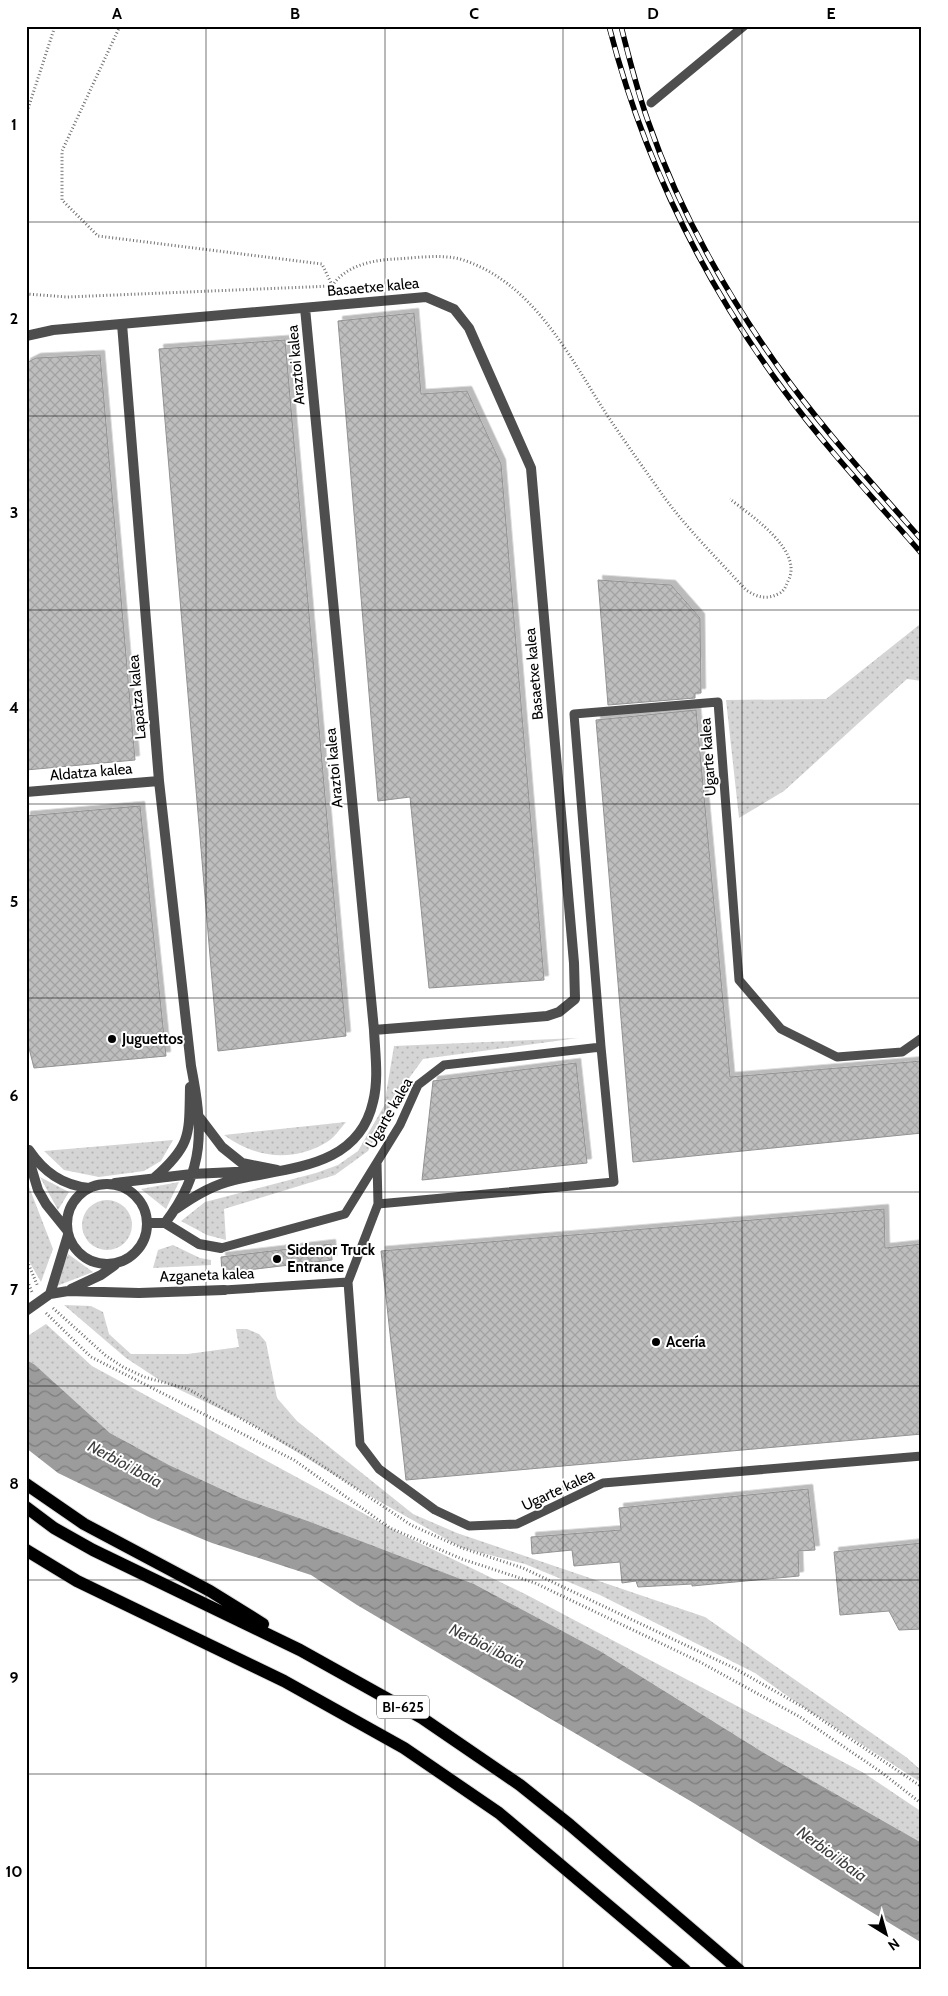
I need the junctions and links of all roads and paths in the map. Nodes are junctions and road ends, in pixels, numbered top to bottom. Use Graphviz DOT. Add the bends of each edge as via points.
graph roads {
  1 [pos="55,26"];
  2 [pos="120,26"];
  3 [pos="744,26"];
  4 [pos="651,102"];
  5 [pos="26,115"];
  6 [pos="332,286"];
  7 [pos="26,294"];
  8 [pos="306,308"];
  9 [pos="122,324"];
  10 [pos="26,336"];
  11 [pos="730,499"];
  12 [pos="159,781"];
  13 [pos="26,792"];
  14 [pos="374,1030"];
  15 [pos="922,1038"];
  16 [pos="601,1047"];
  17 [pos="191,1066"];
  18 [pos="200,1117"];
  19 [pos="26,1148"];
  20 [pos="377,1163"];
  21 [pos="280,1171"];
  22 [pos="192,1174"];
  23 [pos="154,1178"];
  24 [pos="112,1184"];
  25 [pos="89,1188"];
  26 [pos="378,1204"];
  27 [pos="176,1209"];
  28 [pos="148,1223"];
  29 [pos="165,1223"];
  30 [pos="68,1232"];
  31 [pos="221,1248"];
  32 [pos="26,1258"];
  33 [pos="117,1264"];
  34 [pos="26,1278"];
  35 [pos="348,1282"];
  36 [pos="224,1290"];
  37 [pos="68,1291"];
  38 [pos="43,1299"];
  39 [pos="26,1311"];
  40 [pos="922,1456"];
  41 [pos="26,1484"];
  42 [pos="26,1507"];
  43 [pos="26,1550"];
  44 [pos="361,1683"];
  45 [pos="922,1787"];
  46 [pos="922,1804"];
  47 [pos="685,1970"];
  48 [pos="738,1970"];
  1 -- 5 [label="path"];
  2 -- 6 [label="path" via="62,151 62,200 98,236 322,264"];
  3 -- 4 [label="lane"];
  6 -- 7 [label="path" via="67,297"];
  6 -- 11 [label="path" via="350,268 392,259 458,259 496,276 524,297 550,326 658,489 691,530 746,590 759,597 773,597 784,591 792,572 788,555 776,537"];
  8 -- 9 [label="street"];
  8 -- 14 [label="street, Araztoi kalea"];
  8 -- 14 [label="street, Basaetxe kalea" via="426,297 454,310 469,328 531,468 575,999 560,1012 547,1016"];
  9 -- 10 [label="street" via="53,330"];
  9 -- 12 [label="street, Lapatza kalea"];
  12 -- 13 [label="street, Aldatza kalea"];
  12 -- 17 [label="street, Lapatza kalea"];
  14 -- 21 [label="street, Araztoi kalea" via="376,1087 367,1120 343,1149 326,1159"];
  15 -- 16 [label="lane, Ugarte kalea" via="902,1052 837,1057 780,1029 739,980 718,702 574,714"];
  16 -- 20 [label="lane, Ugarte kalea" via="444,1065 418,1085 400,1125"];
  16 -- 26 [label="lane, Ugarte kalea" via="614,1182"];
  17 -- 18 [label="street"];
  17 -- 23 [label="street" via="187,1142 176,1159"];
  18 -- 21 [label="street" via="222,1147 242,1164"];
  18 -- 22 [label="street" via="198,1156"];
  19 -- 25 [label="street" via="50,1174 74,1187"];
  19 -- 30 [label="street" via="38,1190"];
  20 -- 26 [label="lane, Ugarte kalea"];
  20 -- 31 [label="lane, Ugarte kalea" via="345,1214"];
  21 -- 22 [label="street"];
  21 -- 27 [label="street" via="217,1185"];
  22 -- 23 [label="street"];
  22 -- 27 [label="street"];
  23 -- 24 [label="street"];
  24 -- 25 [label="street"];
  24 -- 28 [label="street" via="137,1197 146,1211"];
  25 -- 30 [label="street" via="71,1206 67,1218"];
  26 -- 35 [label="lane, Ugarte kalea"];
  27 -- 29 [label="street"];
  28 -- 29 [label="street"];
  28 -- 33 [label="street, Azganeta kalea" via="140,1249"];
  29 -- 31 [label="street, Azganeta kalea" via="199,1244"];
  30 -- 33 [label="street" via="81,1256 104,1265"];
  30 -- 38 [label="street"];
  32 -- 38 [label="path"];
  33 -- 37 [label="street, Azganeta kalea"];
  34 -- 38 [label="path"];
  35 -- 36 [label="lane, Azganeta kalea"];
  35 -- 40 [label="lane, Ugarte kalea" via="360,1444 379,1469 435,1510 469,1526 517,1524 603,1483"];
  36 -- 37 [label="street, Azganeta kalea"];
  37 -- 38 [label="street, Azganeta kalea"];
  38 -- 39 [label="street"];
  38 -- 45 [label="path" via="123,1368 188,1389 306,1455 411,1525 462,1548 524,1568 734,1668 803,1707"];
  38 -- 46 [label="path" via="91,1357 294,1460 390,1528 462,1559 535,1583 700,1662 800,1718 881,1772"];
  41 -- 44 [label="main road" via="84,1524 210,1591"];
  42 -- 44 [label="main road, BI-625" via="54,1528 93,1550"];
  43 -- 47 [label="main road, BI-625" via="77,1581 284,1682 404,1748 506,1819"];
  44 -- 48 [label="main road, BI-625" via="422,1718 520,1785"];
}
